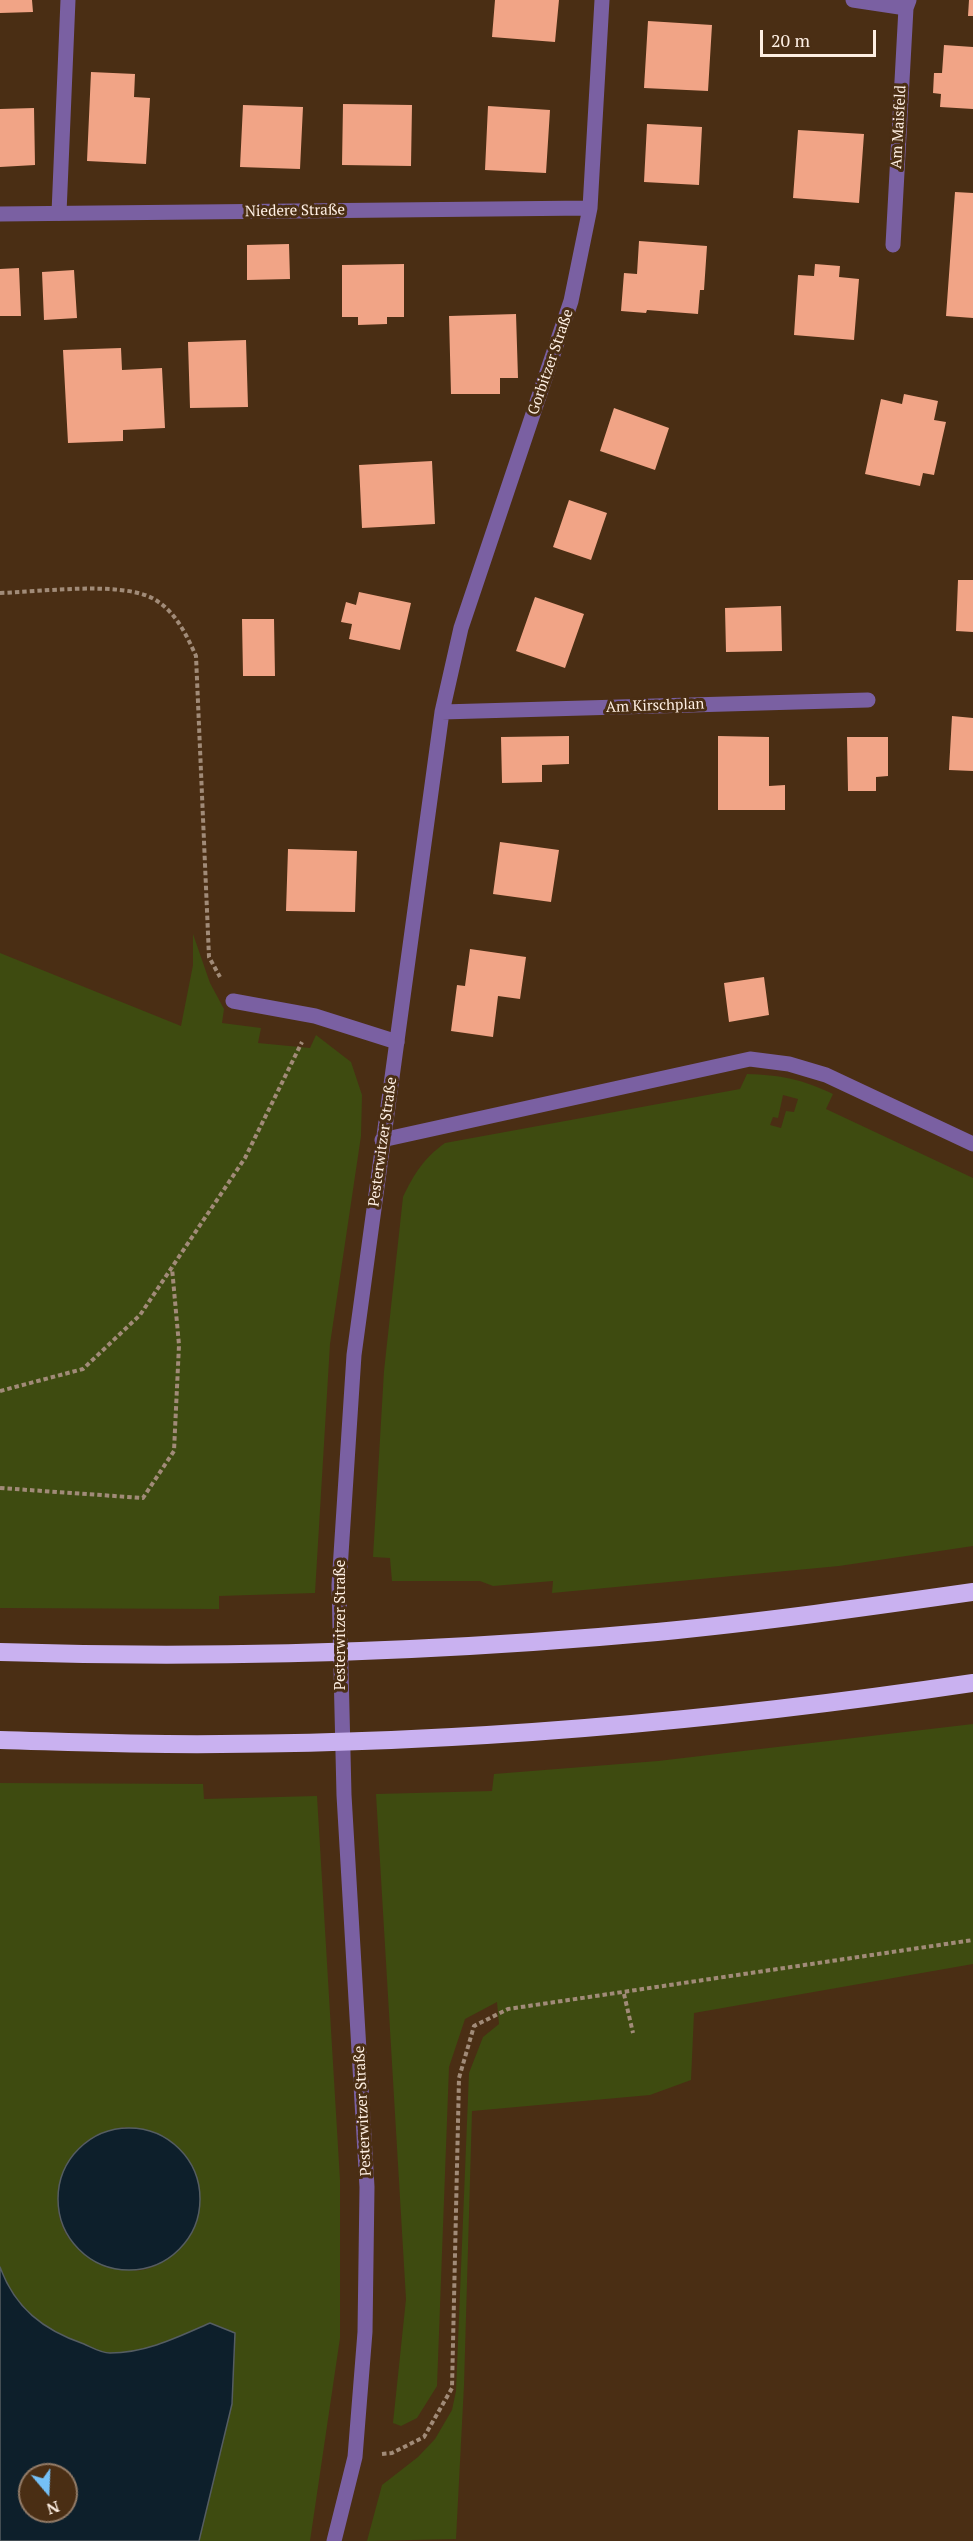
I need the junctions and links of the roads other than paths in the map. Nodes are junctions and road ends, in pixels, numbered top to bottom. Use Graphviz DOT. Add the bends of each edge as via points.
graph roads {
  1 [pos="68,0"];
  2 [pos="602,0"];
  3 [pos="853,0"];
  4 [pos="907,4"];
  5 [pos="590,208"];
  6 [pos="59,213"];
  7 [pos="0,214"];
  8 [pos="893,245"];
  9 [pos="868,700"];
  10 [pos="442,712"];
  11 [pos="233,1001"];
  12 [pos="397,1042"];
  13 [pos="382,1140"];
  14 [pos="973,1144"];
  15 [pos="973,1592"];
  16 [pos="0,1652"];
  17 [pos="973,1683"];
  18 [pos="0,1740"];
  19 [pos="334,2541"];
  1 -- 6 [label="street"];
  2 -- 5 [label="street, Gorbitzer Straße"];
  3 -- 4 [label="street, Am Maisfeld"];
  4 -- 8 [label="street, Am Maisfeld"];
  5 -- 6 [label="street, Niedere Straße"];
  5 -- 10 [label="street, Gorbitzer Straße" via="571,300 461,628"];
  6 -- 7 [label="street, Niedere Straße"];
  9 -- 10 [label="street, Am Kirschplan"];
  10 -- 12 [label="street, Pesterwitzer Straße"];
  11 -- 12 [label="street" via="315,1016"];
  12 -- 13 [label="street, Pesterwitzer Straße"];
  13 -- 14 [label="street" via="750,1059 789,1064 826,1075"];
  13 -- 19 [label="street, Pesterwitzer Straße" via="354,1355 339,1585 344,1795 367,2187 365,2332 355,2457"];
  15 -- 16 [label="highway" via="658,1632 480,1644 220,1655"];
  17 -- 18 [label="highway" via="666,1720 483,1736 222,1744"];
}
